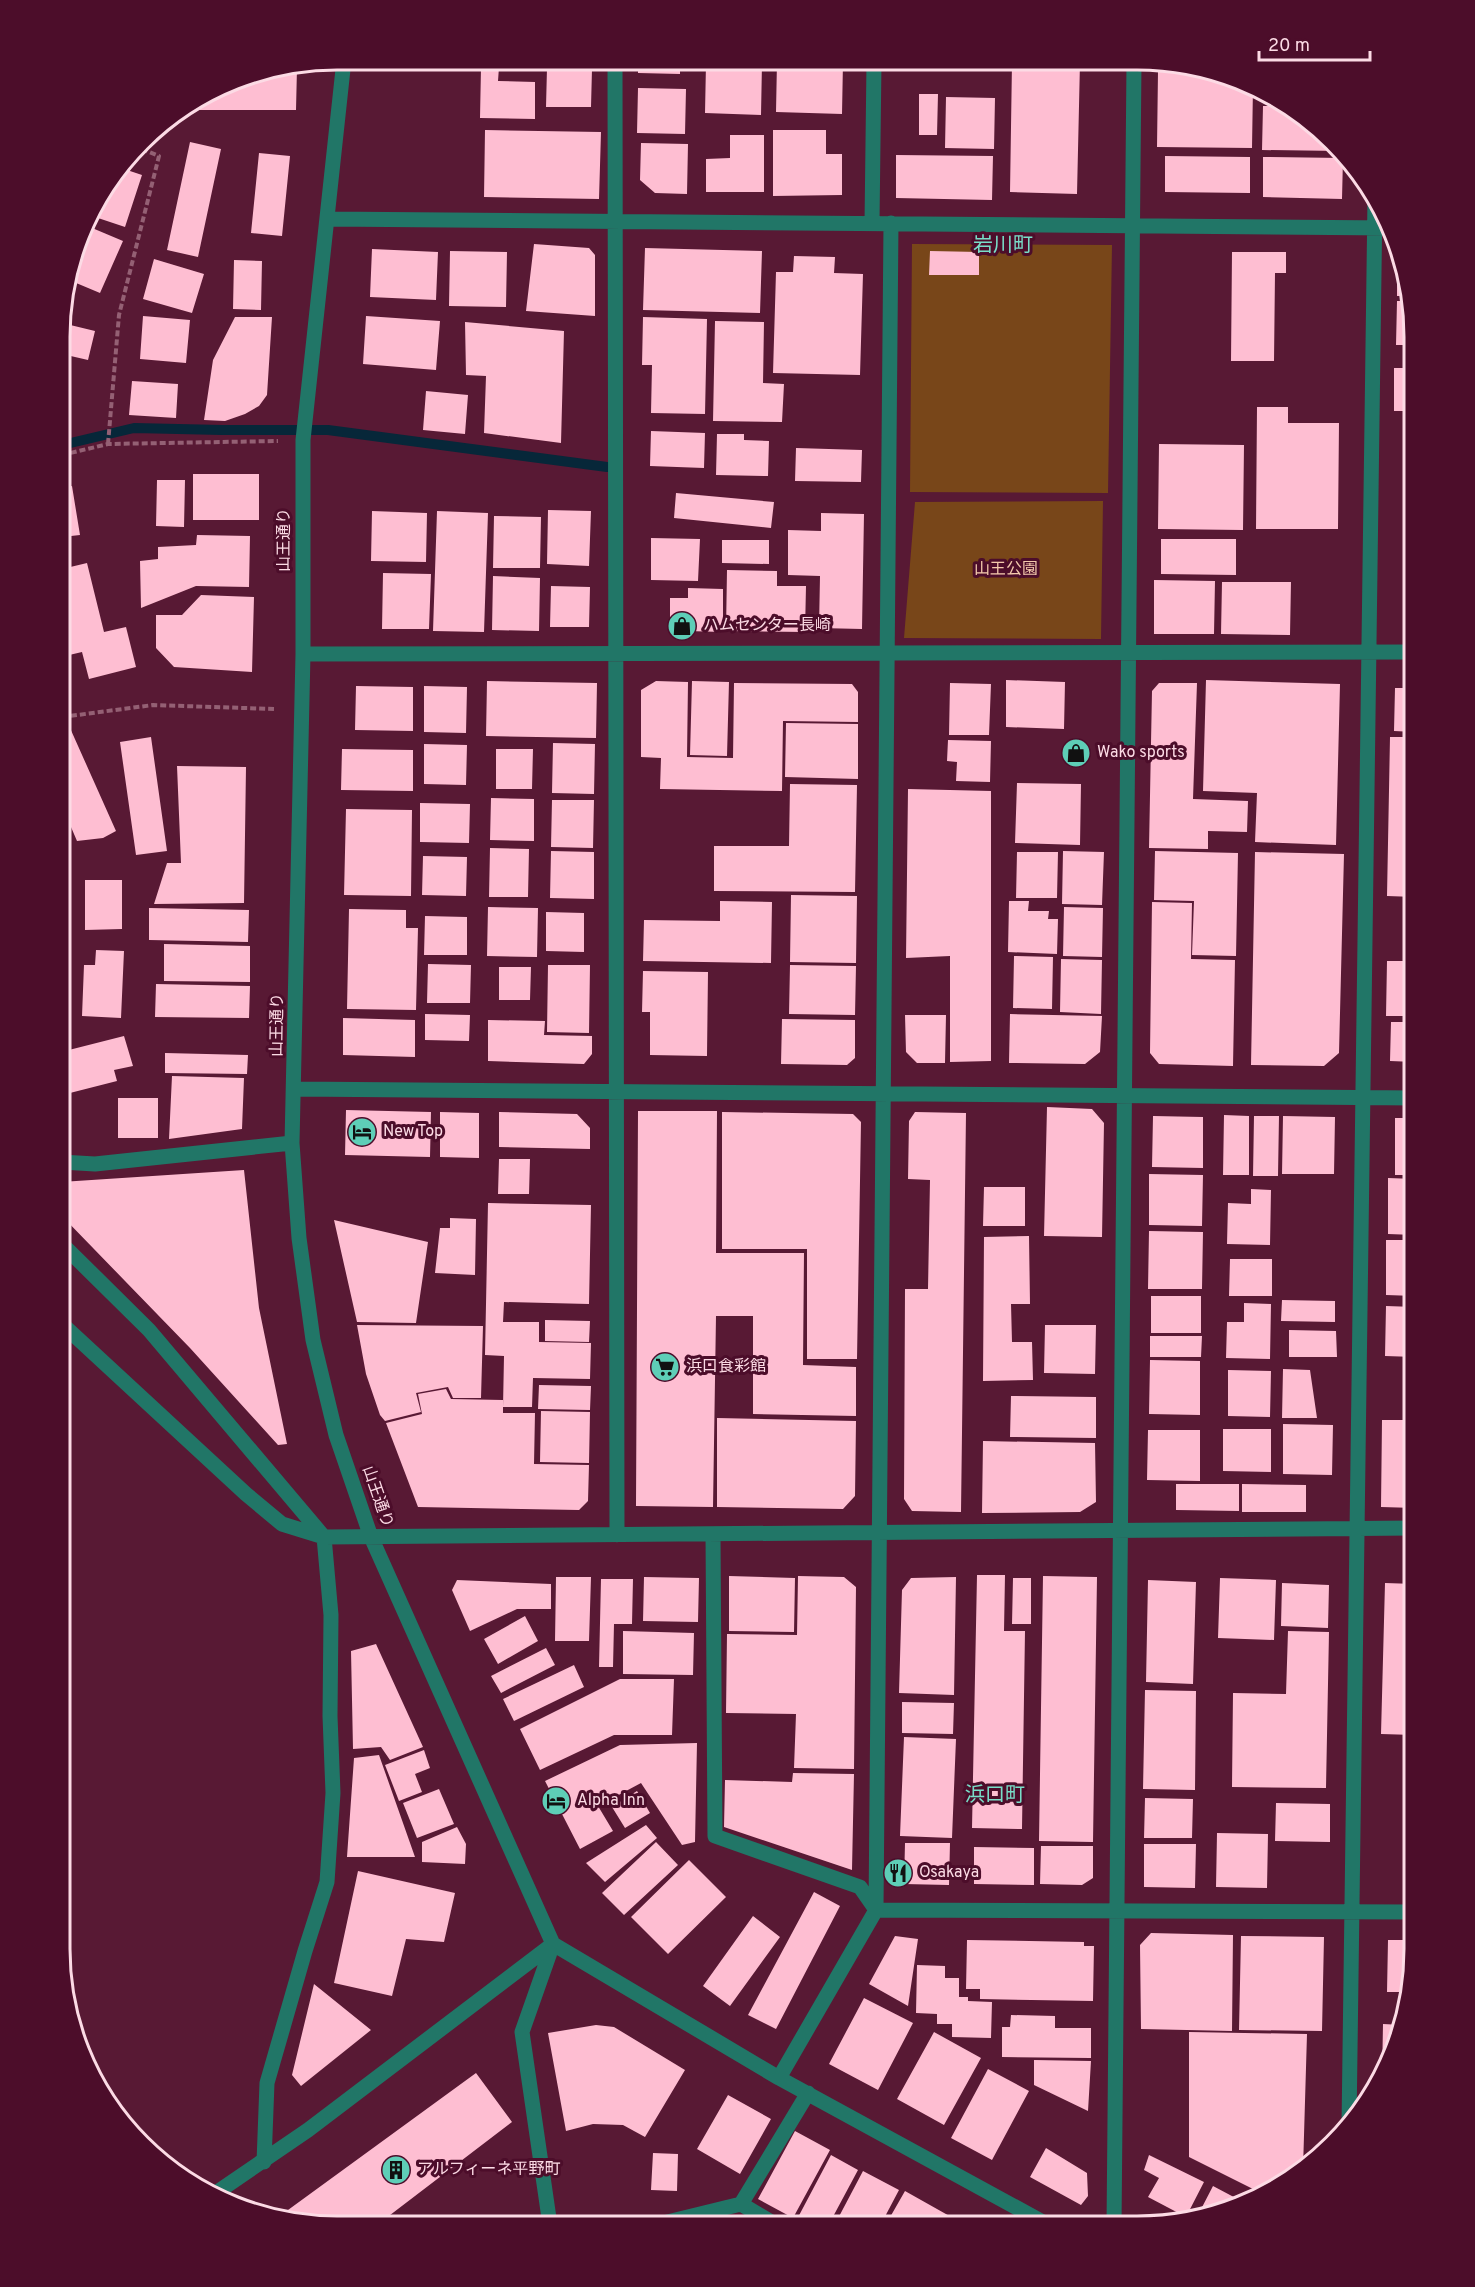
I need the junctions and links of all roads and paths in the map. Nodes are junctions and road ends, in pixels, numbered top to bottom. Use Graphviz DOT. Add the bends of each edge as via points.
graph roads {
  1 [pos="343,70"];
  2 [pos="615,70"];
  3 [pos="874,70"];
  4 [pos="1134,70"];
  5 [pos="147,151"];
  6 [pos="1374,214"];
  7 [pos="327,219"];
  8 [pos="615,221"];
  9 [pos="872,223"];
  10 [pos="891,224"];
  11 [pos="1132,226"];
  12 [pos="1374,228"];
  13 [pos="1381,228"];
  14 [pos="303,441"];
  15 [pos="108,444"];
  16 [pos="70,453"];
  17 [pos="1369,652"];
  18 [pos="1404,652"];
  19 [pos="887,653"];
  20 [pos="1129,653"];
  21 [pos="303,654"];
  22 [pos="616,654"];
  23 [pos="302,710"];
  24 [pos="70,716"];
  25 [pos="295,1089"];
  26 [pos="617,1092"];
  27 [pos="883,1093"];
  28 [pos="1125,1095"];
  29 [pos="1364,1097"];
  30 [pos="1404,1098"];
  31 [pos="292,1143"];
  32 [pos="70,1163"];
  33 [pos="70,1252"];
  34 [pos="70,1331"];
  35 [pos="1358,1528"];
  36 [pos="1404,1528"];
  37 [pos="1121,1530"];
  38 [pos="878,1533"];
  39 [pos="713,1534"];
  40 [pos="617,1535"];
  41 [pos="324,1537"];
  42 [pos="371,1537"];
  43 [pos="876,1910"];
  44 [pos="1352,1912"];
  45 [pos="1404,1912"];
  46 [pos="1117,1913"];
  47 [pos="553,1944"];
  48 [pos="779,2078"];
  49 [pos="808,2093"];
  50 [pos="1348,2113"];
  51 [pos="264,2162"];
  52 [pos="221,2190"];
  53 [pos="741,2204"];
  54 [pos="549,2217"];
  55 [pos="688,2217"];
  56 [pos="763,2217"];
  57 [pos="1034,2217"];
  58 [pos="1114,2217"];
  1 -- 7 [label="street, 山王通り"];
  2 -- 8 [label="street"];
  3 -- 9 [label="street"];
  4 -- 11 [label="street"];
  5 -- 15 [label="path" via="159,156 119,315"];
  6 -- 12 [label="street"];
  7 -- 8 [label="street"];
  7 -- 14 [label="street, 山王通り"];
  8 -- 9 [label="street"];
  8 -- 22 [label="street"];
  9 -- 10 [label="street"];
  10 -- 11 [label="street"];
  10 -- 19 [label="street"];
  11 -- 12 [label="street"];
  11 -- 20 [label="street"];
  12 -- 13 [label="street"];
  12 -- 17 [label="street"];
  14 -- 15 [label="path"];
  14 -- 21 [label="street, 山王通り"];
  15 -- 16 [label="path"];
  17 -- 18 [label="street"];
  17 -- 20 [label="street"];
  17 -- 29 [label="street"];
  19 -- 20 [label="street"];
  19 -- 22 [label="street"];
  19 -- 27 [label="street"];
  20 -- 28 [label="street"];
  21 -- 22 [label="street"];
  21 -- 23 [label="street, 山王通り"];
  22 -- 26 [label="street"];
  23 -- 24 [label="path" via="153,705"];
  23 -- 25 [label="street, 山王通り"];
  25 -- 26 [label="street"];
  25 -- 31 [label="street, 山王通り"];
  26 -- 27 [label="street"];
  26 -- 40 [label="street"];
  27 -- 28 [label="street"];
  27 -- 38 [label="street"];
  28 -- 29 [label="street"];
  28 -- 37 [label="street"];
  29 -- 30 [label="street"];
  29 -- 35 [label="street"];
  31 -- 32 [label="street" via="95,1164"];
  31 -- 42 [label="street, 山王通り" via="299,1238 313,1340 336,1435"];
  33 -- 41 [label="street" via="149,1330"];
  34 -- 41 [label="street" via="282,1524"];
  35 -- 36 [label="street"];
  35 -- 37 [label="street"];
  35 -- 44 [label="street"];
  37 -- 38 [label="street"];
  37 -- 46 [label="street"];
  38 -- 39 [label="street"];
  38 -- 43 [label="street"];
  39 -- 40 [label="street"];
  39 -- 43 [label="street" via="715,1836 860,1887"];
  40 -- 42 [label="street"];
  41 -- 42 [label="street"];
  41 -- 51 [label="street" via="331,1615 333,1793 327,1882 267,2083"];
  42 -- 47 [label="street, 山王通り"];
  43 -- 46 [label="street"];
  43 -- 48 [label="street"];
  44 -- 45 [label="street"];
  44 -- 46 [label="street"];
  44 -- 50 [label="street"];
  46 -- 58 [label="street"];
  47 -- 48 [label="street"];
  47 -- 51 [label="street"];
  47 -- 54 [label="street" via="522,2032"];
  48 -- 49 [label="street"];
  49 -- 53 [label="street"];
  49 -- 57 [label="street"];
  51 -- 52 [label="street"];
  53 -- 55 [label="street"];
  53 -- 56 [label="street"];
}
